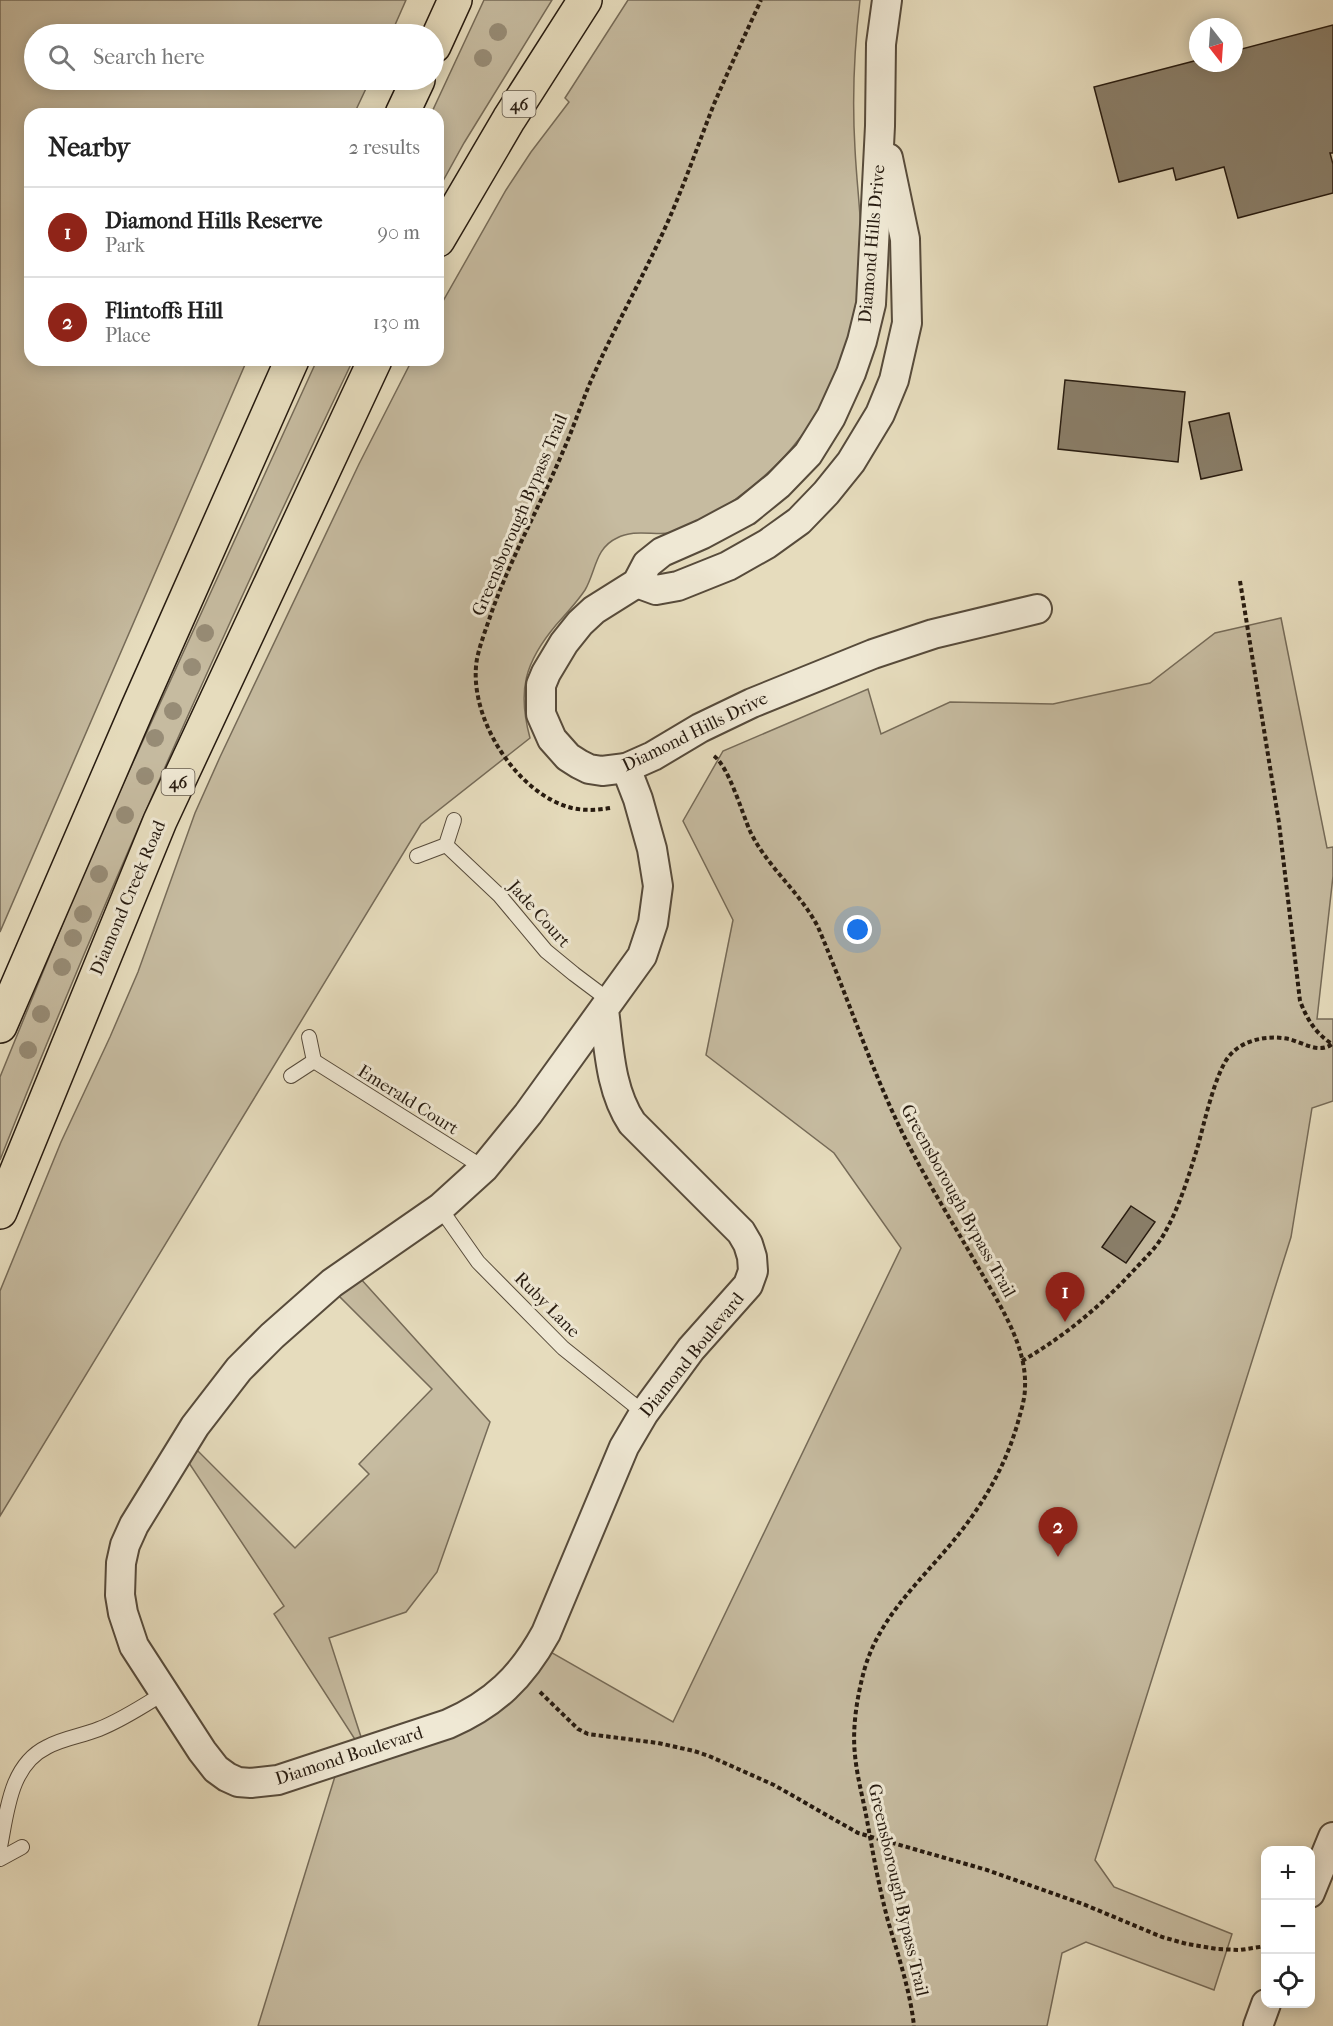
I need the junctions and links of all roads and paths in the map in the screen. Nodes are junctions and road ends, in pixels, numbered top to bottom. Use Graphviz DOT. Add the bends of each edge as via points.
graph roads {
  1 [pos="455,0"];
  2 [pos="585,0"];
  3 [pos="761,0"];
  4 [pos="887,0"];
  5 [pos="444,24"];
  6 [pos="413,90"];
  7 [pos="405,108"];
  8 [pos="880,126"];
  9 [pos="444,230"];
  10 [pos="289,366"];
  11 [pos="372,366"];
  12 [pos="1240,580"];
  13 [pos="638,583"];
  14 [pos="1037,609"];
  15 [pos="710,755"];
  16 [pos="626,768"];
  17 [pos="638,799"];
  18 [pos="454,820"];
  19 [pos="446,845"];
  20 [pos="417,856"];
  21 [pos="607,1005"];
  22 [pos="0,1026"];
  23 [pos="309,1037"];
  24 [pos="1333,1044"];
  25 [pos="314,1062"];
  26 [pos="291,1076"];
  27 [pos="484,1168"];
  28 [pos="440,1208"];
  29 [pos="0,1212"];
  30 [pos="1022,1361"];
  31 [pos="644,1413"];
  32 [pos="519,1675"];
  33 [pos="164,1693"];
  34 [pos="869,1836"];
  35 [pos="1333,1837"];
  36 [pos="0,1847"];
  37 [pos="22,1847"];
  38 [pos="0,1859"];
  39 [pos="1315,1883"];
  40 [pos="1261,1947"];
  41 [pos="1265,2008"];
  42 [pos="914,2026"];
  43 [pos="1258,2026"];
  1 -- 5 [label="main road"];
  2 -- 9 [label="main road, 46"];
  3 -- 17 [label="path, Greensborough Bypass Trail" via="660,239 593,375 564,450 513,558 476,661 481,713 506,758 529,784 555,802 585,810 622,806"];
  4 -- 8 [label="street, Diamond Hills Drive" via="881,44"];
  6 -- 7 [label="main road"];
  8 -- 13 [label="street, Diamond Hills Drive" via="871,303 851,373 831,417 808,454 778,485 746,511 662,552 647,564"];
  8 -- 13 [label="street, Diamond Hills Drive" via="905,239 907,323 894,380 880,414 851,462 826,493 799,521 767,544 728,566 678,586 656,590"];
  10 -- 22 [label="main road"];
  11 -- 29 [label="main road, Diamond Creek Road / 46" via="160,821"];
  12 -- 24 [label="path" via="1279,823 1300,1000 1309,1023"];
  13 -- 16 [label="street, Diamond Hills Drive" via="594,610 569,636 546,673 540,699 548,733 568,757 596,770"];
  14 -- 16 [label="street, Diamond Hills Drive" via="933,634 864,657 742,708"];
  15 -- 30 [label="path, Greensborough Bypass Trail" via="724,766 752,834 814,919 900,1127 1003,1312"];
  16 -- 17 [label="street, Diamond Boulevard"];
  17 -- 21 [label="street, Diamond Boulevard" via="656,866 656,903 642,956"];
  18 -- 19 [label="lane"];
  19 -- 20 [label="lane"];
  19 -- 21 [label="lane, Jade Court" via="500,896 546,951"];
  21 -- 27 [label="street, Diamond Boulevard" via="524,1120"];
  21 -- 31 [label="street, Diamond Boulevard" via="614,1080 624,1112 741,1233 752,1257 748,1285 692,1349"];
  23 -- 25 [label="lane"];
  24 -- 30 [label="path" via="1314,1048 1287,1039 1264,1038 1245,1044 1229,1056 1218,1076 1177,1207 1163,1237 1079,1324"];
  25 -- 26 [label="lane"];
  25 -- 27 [label="lane, Emerald Court"];
  27 -- 28 [label="street, Diamond Boulevard"];
  28 -- 31 [label="lane, Ruby Lane" via="478,1262 563,1348"];
  28 -- 33 [label="street, Diamond Boulevard" via="332,1283 247,1361 195,1426 134,1525 121,1563 123,1613 134,1646"];
  30 -- 34 [label="path, Greensborough Bypass Trail" via="1026,1386 1022,1408 987,1496 880,1630 864,1669 857,1701 854,1752"];
  31 -- 32 [label="street, Diamond Boulevard" via="624,1447 546,1633"];
  32 -- 33 [label="street, Diamond Boulevard" via="485,1704 458,1719 265,1783 238,1782 216,1769"];
  32 -- 34 [label="path" via="582,1732 710,1756"];
  33 -- 36 [label="lane" via="112,1724 54,1743 27,1762 10,1794"];
  34 -- 40 [label="path" via="987,1870 1162,1937 1228,1950"];
  34 -- 42 [label="path, Greensborough Bypass Trail"];
  35 -- 39 [label="street"];
  37 -- 38 [label="lane"];
  41 -- 43 [label="street"];
}
